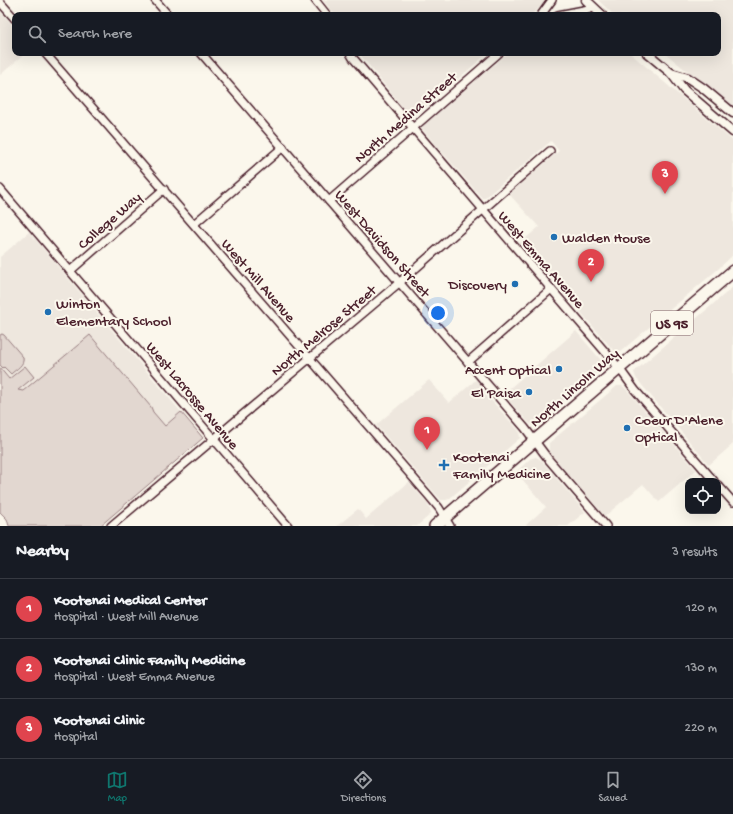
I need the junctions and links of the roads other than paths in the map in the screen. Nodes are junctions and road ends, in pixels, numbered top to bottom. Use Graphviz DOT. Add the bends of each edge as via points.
graph roads {
  1 [pos="155,0"];
  2 [pos="315,0"];
  3 [pos="552,0"];
  4 [pos="586,0"];
  5 [pos="0,2"];
  6 [pos="594,8"];
  7 [pos="165,12"];
  8 [pos="325,12"];
  9 [pos="543,12"];
  10 [pos="573,12"];
  11 [pos="599,12"];
  12 [pos="12,16"];
  13 [pos="48,56"];
  14 [pos="204,56"];
  15 [pos="352,56"];
  16 [pos="496,56"];
  17 [pos="651,56"];
  18 [pos="671,73"];
  19 [pos="733,112"];
  20 [pos="412,128"];
  21 [pos="733,132"];
  22 [pos="283,147"];
  23 [pos="550,151"];
  24 [pos="0,189"];
  25 [pos="164,189"];
  26 [pos="329,200"];
  27 [pos="483,210"];
  28 [pos="194,224"];
  29 [pos="70,271"];
  30 [pos="733,271"];
  31 [pos="400,282"];
  32 [pos="551,290"];
  33 [pos="310,358"];
  34 [pos="468,362"];
  35 [pos="619,368"];
  36 [pos="213,439"];
  37 [pos="534,441"];
  38 [pos="711,478"];
  39 [pos="721,488"];
  40 [pos="733,502"];
  41 [pos="448,522"];
  42 [pos="285,523"];
  43 [pos="116,524"];
  44 [pos="277,525"];
  45 [pos="435,526"];
  46 [pos="606,526"];
  1 -- 7 [label="street"];
  2 -- 8 [label="street"];
  3 -- 9 [label="street"];
  4 -- 6 [label="street"];
  5 -- 12 [label="street"];
  6 -- 10 [label="street"];
  6 -- 11 [label="street"];
  13 -- 25 [label="street, West Mill Avenue"];
  14 -- 22 [label="street, West Davidson Street"];
  15 -- 20 [label="street, West Emma Avenue"];
  16 -- 20 [label="street, North Medina Street"];
  17 -- 18 [label="street"];
  18 -- 19 [label="street" via="688,78"];
  18 -- 21 [label="street" via="684,90"];
  20 -- 26 [label="street, North Medina Street"];
  20 -- 27 [label="street, West Emma Avenue"];
  22 -- 26 [label="street, West Davidson Street"];
  22 -- 28 [label="street"];
  23 -- 27 [label="street, North Melrose Street"];
  24 -- 29 [label="street, West Lacrosse Avenue"];
  25 -- 28 [label="street, West Mill Avenue"];
  25 -- 29 [label="street, College Way"];
  26 -- 31 [label="street, West Davidson Street"];
  27 -- 31 [label="street, North Melrose Street"];
  27 -- 32 [label="street, West Emma Avenue"];
  28 -- 33 [label="street, West Mill Avenue"];
  29 -- 36 [label="street, West Lacrosse Avenue"];
  30 -- 35 [label="highway, North Lincoln Way / US 95"];
  31 -- 33 [label="street, North Melrose Street"];
  31 -- 34 [label="street, West Davidson Street"];
  32 -- 34 [label="street"];
  32 -- 35 [label="street, West Emma Avenue"];
  33 -- 36 [label="street, North Melrose Street"];
  33 -- 41 [label="street, West Mill Avenue" via="439,508"];
  34 -- 37 [label="street, West Davidson Street"];
  35 -- 37 [label="highway, North Lincoln Way / US 95"];
  35 -- 38 [label="street, West Emma Avenue"];
  36 -- 42 [label="street, West Lacrosse Avenue"];
  36 -- 43 [label="street, North Melrose Street"];
  37 -- 41 [label="highway, North Lincoln Way / US 95"];
  37 -- 46 [label="street, West Davidson Street"];
  39 -- 40 [label="street"];
  41 -- 45 [label="highway, North Lincoln Way / US 95"];
  42 -- 44 [label="street"];
}
